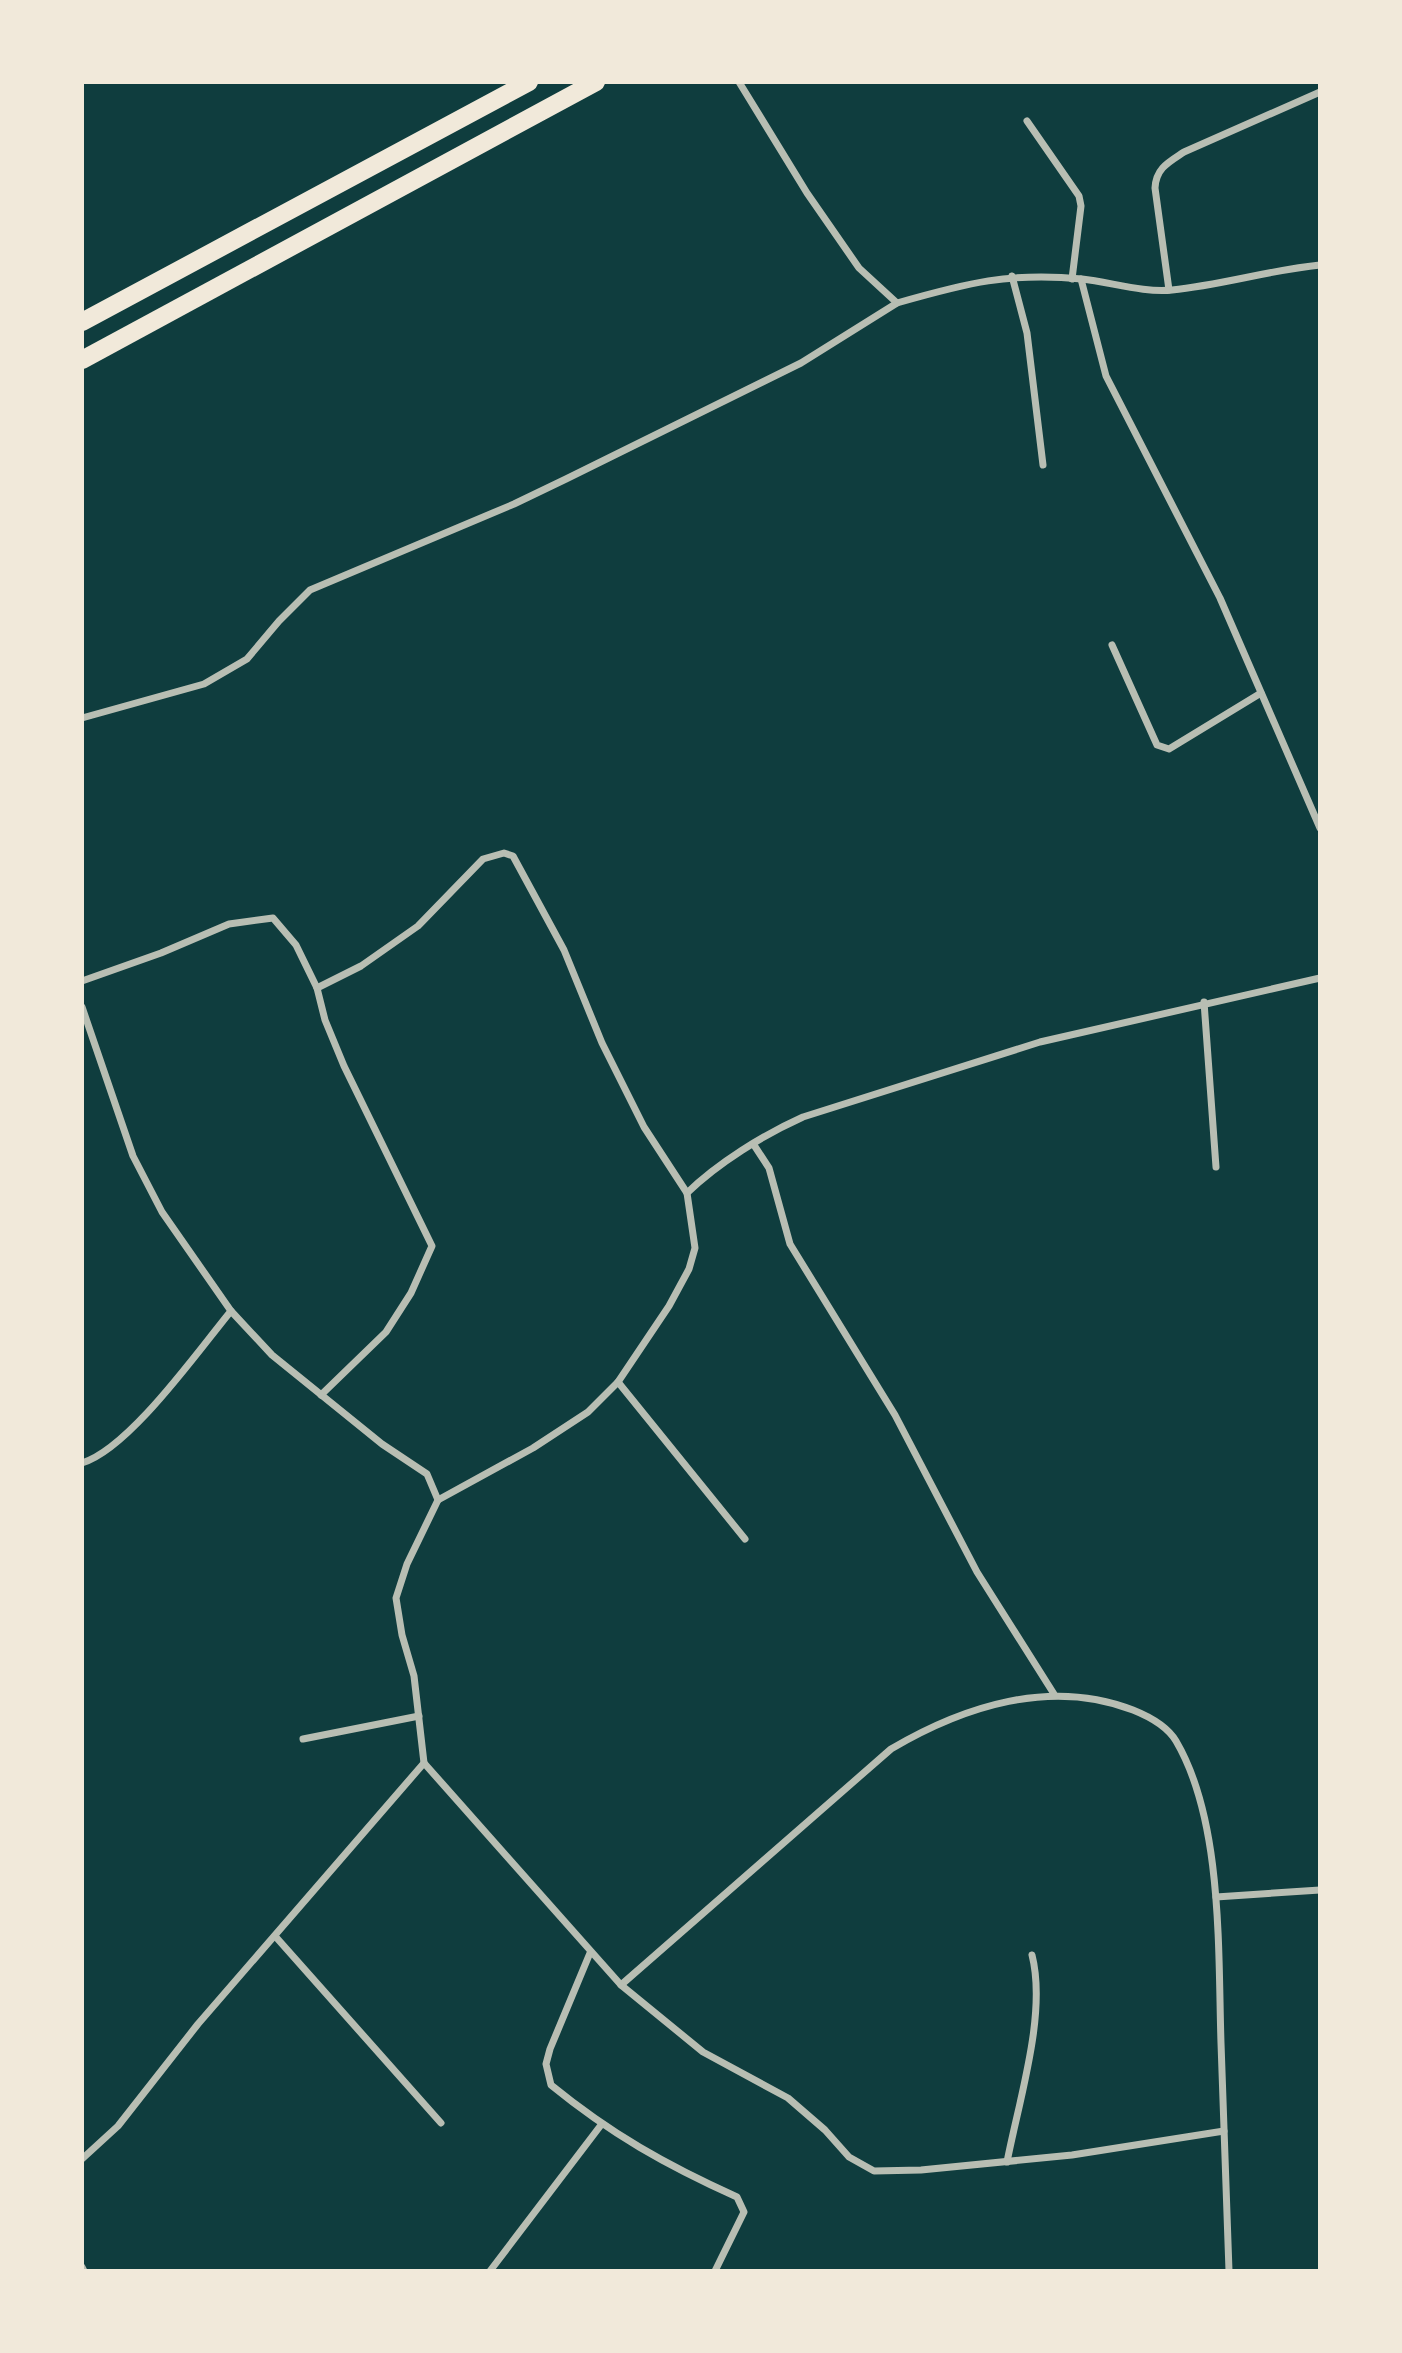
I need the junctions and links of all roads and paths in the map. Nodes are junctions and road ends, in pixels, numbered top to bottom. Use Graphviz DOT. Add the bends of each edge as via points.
graph roads {
  1 [pos="529,82"];
  2 [pos="596,82"];
  3 [pos="739,82"];
  4 [pos="1320,92"];
  5 [pos="1027,121"];
  6 [pos="1320,265"];
  7 [pos="1012,276"];
  8 [pos="1077,279"];
  9 [pos="1169,290"];
  10 [pos="897,303"];
  11 [pos="82,322"];
  12 [pos="82,360"];
  13 [pos="1043,465"];
  14 [pos="1112,645"];
  15 [pos="1261,693"];
  16 [pos="82,718"];
  17 [pos="1320,828"];
  18 [pos="1320,978"];
  19 [pos="82,981"];
  20 [pos="317,988"];
  21 [pos="1204,1002"];
  22 [pos="82,1008"];
  23 [pos="754,1145"];
  24 [pos="1216,1167"];
  25 [pos="687,1194"];
  26 [pos="231,1311"];
  27 [pos="618,1382"];
  28 [pos="321,1395"];
  29 [pos="82,1463"];
  30 [pos="438,1500"];
  31 [pos="745,1539"];
  32 [pos="1054,1694"];
  33 [pos="419,1716"];
  34 [pos="303,1740"];
  35 [pos="424,1763"];
  36 [pos="1320,1890"];
  37 [pos="1216,1897"];
  38 [pos="275,1936"];
  39 [pos="590,1953"];
  40 [pos="1032,1955"];
  41 [pos="621,1985"];
  42 [pos="441,2123"];
  43 [pos="601,2126"];
  44 [pos="1224,2131"];
  45 [pos="82,2159"];
  46 [pos="1007,2162"];
  47 [pos="490,2271"];
  48 [pos="715,2271"];
  49 [pos="1229,2271"];
  1 -- 11 [label="highway"];
  2 -- 12 [label="highway"];
  3 -- 10 [label="street" via="859,268"];
  4 -- 9 [label="street" via="1164,164 1155,188"];
  5 -- 8 [label="street" via="1079,196"];
  6 -- 9 [label="street"];
  7 -- 8 [label="street"];
  7 -- 10 [label="street" via="964,283"];
  7 -- 13 [label="street" via="1027,333"];
  8 -- 9 [label="street"];
  8 -- 15 [label="street" via="1106,376 1220,598"];
  10 -- 16 [label="street" via="801,363 566,479 310,590 247,659 204,684"];
  14 -- 15 [label="street" via="1157,745 1169,749"];
  15 -- 17 [label="street"];
  18 -- 21 [label="street"];
  19 -- 20 [label="street" via="229,924 273,918 296,945"];
  20 -- 25 [label="street" via="361,966 418,926 483,859 504,853 513,856 564,950 602,1043 645,1127"];
  20 -- 28 [label="street" via="344,1066 432,1246 411,1293 386,1332"];
  21 -- 23 [label="street" via="1040,1042 803,1117"];
  21 -- 24 [label="street"];
  22 -- 26 [label="street" via="132,1156 162,1212"];
  23 -- 25 [label="street"];
  23 -- 32 [label="street" via="769,1168 790,1244 895,1415 977,1572"];
  25 -- 27 [label="street" via="695,1248 689,1269"];
  26 -- 28 [label="street" via="272,1355"];
  26 -- 29 [label="street" via="122,1438"];
  27 -- 30 [label="street" via="588,1412"];
  27 -- 31 [label="street"];
  28 -- 30 [label="street" via="427,1474"];
  30 -- 33 [label="street" via="396,1598"];
  32 -- 37 [label="street" via="1122,1706 1150,1717 1175,1738 1192,1777"];
  32 -- 41 [label="street" via="1013,1699 970,1713 919,1732 891,1749"];
  33 -- 34 [label="street"];
  33 -- 35 [label="street"];
  35 -- 38 [label="street"];
  35 -- 39 [label="street"];
  36 -- 37 [label="street"];
  37 -- 44 [label="street"];
  38 -- 42 [label="street"];
  38 -- 45 [label="street" via="118,2126"];
  39 -- 41 [label="street"];
  39 -- 43 [label="street" via="547,2064 551,2085"];
  40 -- 46 [label="street" via="1038,1979 1037,2010"];
  41 -- 46 [label="street" via="703,2052 788,2098 849,2157 874,2171"];
  43 -- 47 [label="street"];
  43 -- 48 [label="street" via="685,2174 737,2197 744,2212"];
  44 -- 46 [label="street"];
  44 -- 49 [label="street"];
}
